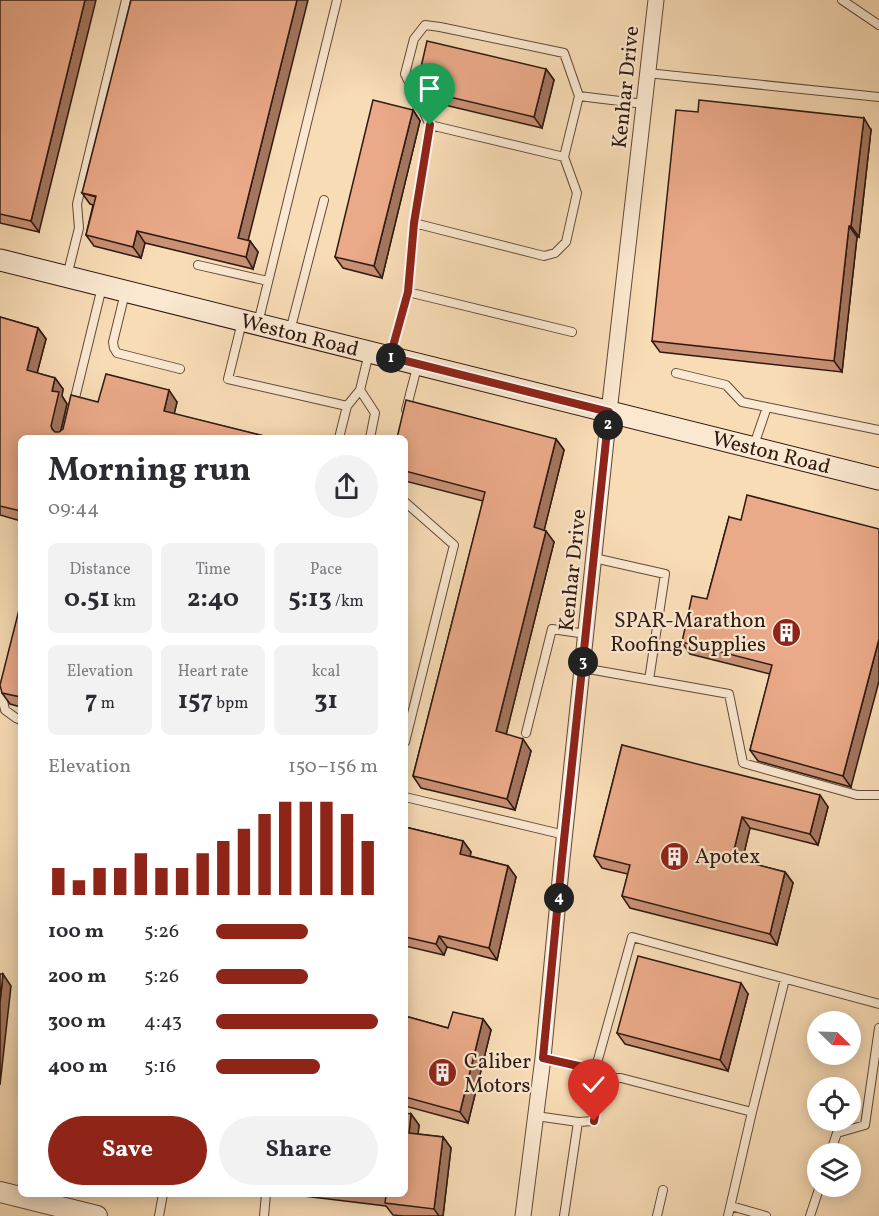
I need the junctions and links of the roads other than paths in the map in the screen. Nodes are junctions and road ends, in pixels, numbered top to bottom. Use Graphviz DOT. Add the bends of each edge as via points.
graph roads {
  1 [pos="126,0"];
  2 [pos="337,0"];
  3 [pos="656,0"];
  4 [pos="842,0"];
  5 [pos="879,25"];
  6 [pos="647,73"];
  7 [pos="579,96"];
  8 [pos="879,97"];
  9 [pos="644,104"];
  10 [pos="430,125"];
  11 [pos="564,157"];
  12 [pos="324,200"];
  13 [pos="414,223"];
  14 [pos="0,260"];
  15 [pos="198,265"];
  16 [pos="66,276"];
  17 [pos="268,281"];
  18 [pos="103,285"];
  19 [pos="126,291"];
  20 [pos="408,292"];
  21 [pos="250,322"];
  22 [pos="290,332"];
  23 [pos="572,332"];
  24 [pos="380,355"];
  25 [pos="417,364"];
  26 [pos="180,369"];
  27 [pos="676,373"];
  28 [pos="360,390"];
  29 [pos="347,406"];
  30 [pos="767,407"];
  31 [pos="609,412"];
  32 [pos="71,415"];
  33 [pos="404,419"];
  34 [pos="879,430"];
  35 [pos="340,435"];
  36 [pos="371,435"];
  37 [pos="753,448"];
  38 [pos="879,479"];
  39 [pos="408,505"];
  40 [pos="594,558"];
  41 [pos="586,634"];
  42 [pos="582,668"];
  43 [pos="7,673"];
  44 [pos="649,680"];
  45 [pos="18,719"];
  46 [pos="408,730"];
  47 [pos="526,733"];
  48 [pos="879,795"];
  49 [pos="408,798"];
  50 [pos="565,835"];
  51 [pos="785,979"];
  52 [pos="879,1004"];
  53 [pos="879,1028"];
  54 [pos="543,1058"];
  55 [pos="594,1074"];
  56 [pos="602,1078"];
  57 [pos="752,1112"];
  58 [pos="536,1116"];
  59 [pos="578,1122"];
  60 [pos="834,1143"];
  61 [pos="663,1190"];
  62 [pos="0,1192"];
  63 [pos="18,1196"];
  64 [pos="20,1197"];
  65 [pos="162,1197"];
  66 [pos="266,1197"];
  67 [pos="816,1197"];
  68 [pos="731,1206"];
  69 [pos="97,1216"];
  70 [pos="159,1216"];
  71 [pos="264,1216"];
  72 [pos="523,1216"];
  73 [pos="564,1216"];
  74 [pos="657,1216"];
  75 [pos="728,1216"];
  76 [pos="766,1216"];
  77 [pos="810,1216"];
  1 -- 16 [label="lane" via="77,204 79,228"];
  2 -- 17 [label="lane"];
  3 -- 6 [label="street, Kenhar Drive"];
  4 -- 5 [label="lane"];
  6 -- 8 [label="lane"];
  6 -- 9 [label="street, Kenhar Drive"];
  7 -- 9 [label="lane"];
  7 -- 10 [label="lane" via="564,53 425,26 414,39 405,74"];
  7 -- 11 [label="lane"];
  9 -- 31 [label="street, Kenhar Drive"];
  10 -- 11 [label="lane"];
  10 -- 13 [label="lane"];
  11 -- 13 [label="lane" via="577,194 566,242 555,253 544,255"];
  12 -- 22 [label="lane"];
  13 -- 20 [label="lane"];
  14 -- 16 [label="main road, Weston Road"];
  15 -- 17 [label="lane"];
  16 -- 18 [label="main road, Weston Road"];
  17 -- 21 [label="lane"];
  18 -- 19 [label="main road, Weston Road"];
  18 -- 32 [label="lane"];
  19 -- 21 [label="main road, Weston Road"];
  19 -- 26 [label="lane" via="113,342 117,353"];
  20 -- 23 [label="lane"];
  20 -- 24 [label="lane"];
  21 -- 22 [label="main road, Weston Road"];
  21 -- 29 [label="lane" via="228,379"];
  22 -- 24 [label="main road, Weston Road"];
  24 -- 25 [label="main road, Weston Road"];
  24 -- 28 [label="lane"];
  25 -- 31 [label="main road, Weston Road"];
  25 -- 33 [label="lane"];
  27 -- 30 [label="lane" via="726,385 742,402"];
  28 -- 29 [label="lane"];
  28 -- 36 [label="lane" via="375,413"];
  29 -- 35 [label="lane"];
  30 -- 34 [label="lane"];
  30 -- 37 [label="lane"];
  31 -- 37 [label="main road, Weston Road"];
  31 -- 40 [label="street, Kenhar Drive"];
  37 -- 38 [label="main road, Weston Road"];
  39 -- 46 [label="lane" via="454,545"];
  40 -- 41 [label="street, Kenhar Drive"];
  40 -- 44 [label="lane" via="665,574"];
  41 -- 42 [label="street, Kenhar Drive"];
  41 -- 47 [label="lane" via="552,629"];
  42 -- 44 [label="lane"];
  42 -- 50 [label="street, Kenhar Drive"];
  43 -- 45 [label="lane" via="2,696 5,710"];
  44 -- 48 [label="lane" via="729,694 743,763 857,795"];
  49 -- 50 [label="lane"];
  50 -- 54 [label="street, Kenhar Drive"];
  51 -- 52 [label="lane"];
  51 -- 55 [label="lane" via="632,937"];
  51 -- 57 [label="lane"];
  53 -- 60 [label="lane" via="865,1125 837,1134"];
  54 -- 55 [label="lane" via="583,1067"];
  54 -- 58 [label="street, Kenhar Drive"];
  55 -- 56 [label="lane"];
  56 -- 57 [label="lane" via="621,1078"];
  56 -- 59 [label="lane" via="594,1121"];
  57 -- 68 [label="lane"];
  58 -- 59 [label="lane"];
  58 -- 72 [label="street, Kenhar Drive"];
  59 -- 73 [label="lane"];
  61 -- 74 [label="lane"];
  62 -- 63 [label="street"];
  64 -- 69 [label="street"];
  65 -- 70 [label="lane"];
  66 -- 71 [label="lane"];
  67 -- 77 [label="lane"];
  68 -- 75 [label="lane"];
  68 -- 76 [label="lane"];
}
